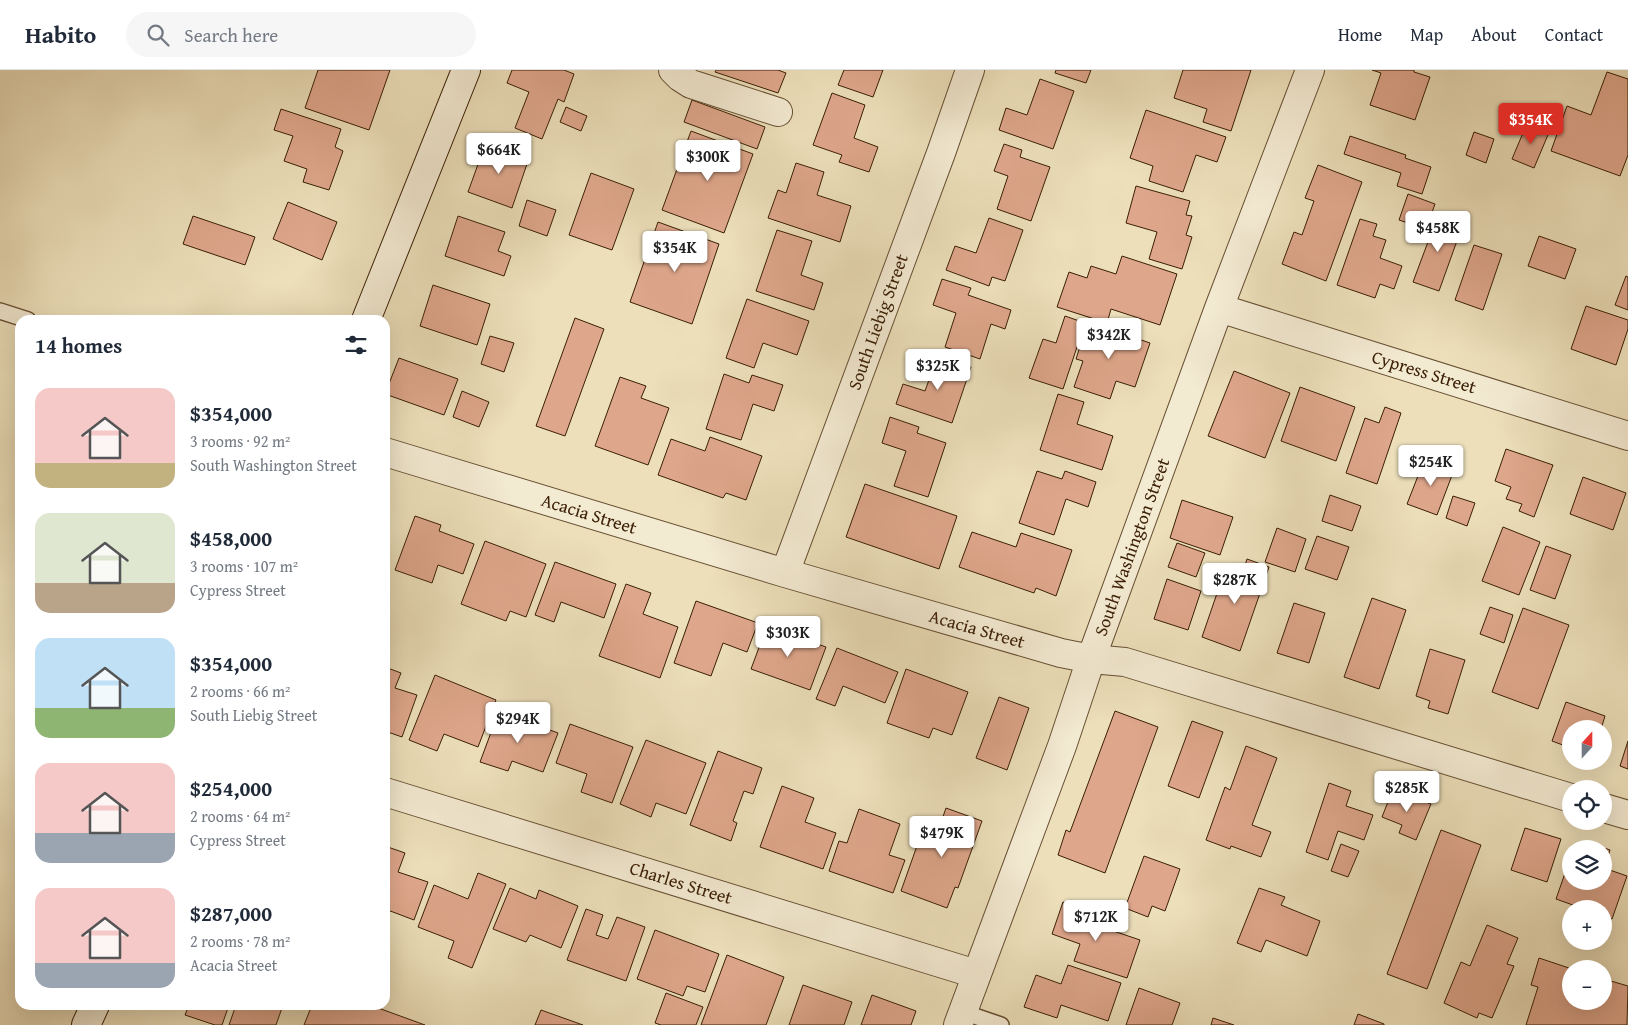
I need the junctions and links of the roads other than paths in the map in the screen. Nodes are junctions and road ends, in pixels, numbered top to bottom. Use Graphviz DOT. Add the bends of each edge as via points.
graph roads {
  1 [pos="466,70"];
  2 [pos="673,70"];
  3 [pos="970,70"];
  4 [pos="1310,70"];
  5 [pos="778,112"];
  6 [pos="1219,308"];
  7 [pos="0,311"];
  8 [pos="368,315"];
  9 [pos="15,316"];
  10 [pos="1628,436"];
  11 [pos="390,454"];
  12 [pos="785,573"];
  13 [pos="1091,659"];
  14 [pos="390,794"];
  15 [pos="1562,795"];
  16 [pos="1612,810"];
  17 [pos="1628,815"];
  18 [pos="976,974"];
  19 [pos="93,1010"];
  20 [pos="961,1018"];
  21 [pos="86,1025"];
  22 [pos="1001,1025"];
  1 -- 8 [label="street"];
  2 -- 5 [label="street" via="691,84"];
  3 -- 12 [label="street, South Liebig Street"];
  4 -- 6 [label="street, South Washington Street"];
  6 -- 10 [label="street, Cypress Street"];
  6 -- 13 [label="street, South Washington Street"];
  7 -- 9 [label="lane"];
  11 -- 12 [label="street, Acacia Street"];
  12 -- 13 [label="street, Acacia Street"];
  13 -- 15 [label="street, Acacia Street" via="1125,662"];
  13 -- 18 [label="street, South Washington Street" via="1062,746"];
  14 -- 18 [label="street, Charles Street"];
  16 -- 17 [label="street"];
  18 -- 20 [label="street, South Washington Street"];
  19 -- 21 [label="street"];
  20 -- 22 [label="lane"];
}
